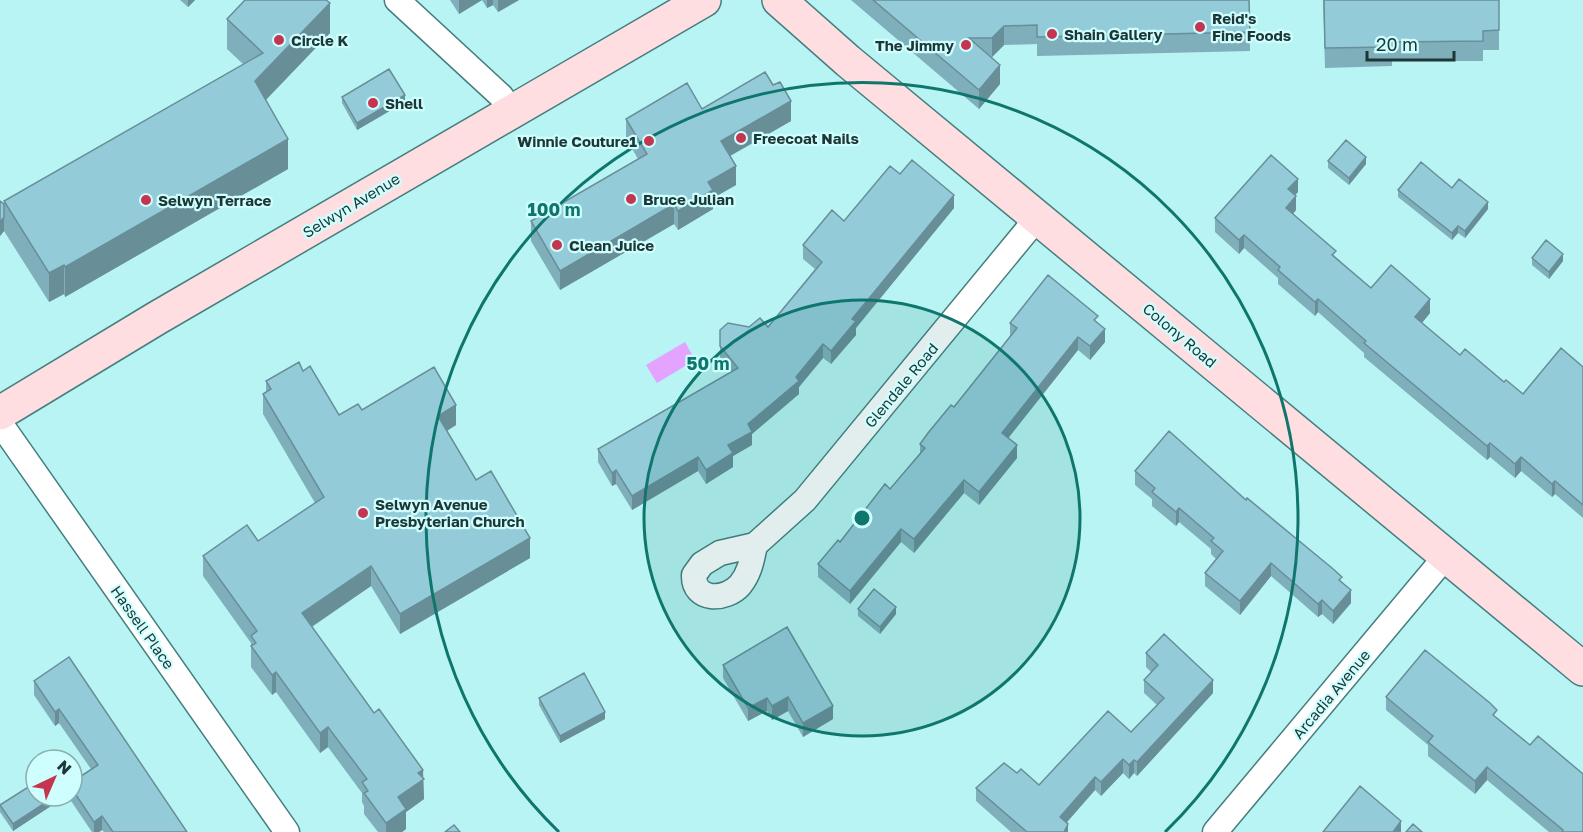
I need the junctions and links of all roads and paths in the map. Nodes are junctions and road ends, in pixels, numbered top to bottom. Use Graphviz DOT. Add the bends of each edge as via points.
graph roads {
  1 [pos="397,0"];
  2 [pos="704,0"];
  3 [pos="779,0"];
  4 [pos="512,112"];
  5 [pos="1038,218"];
  6 [pos="0,413"];
  7 [pos="0,423"];
  8 [pos="755,544"];
  9 [pos="1446,556"];
  10 [pos="1583,669"];
  11 [pos="287,832"];
  12 [pos="1215,832"];
  1 -- 4 [label="street" via="501,96"];
  2 -- 4 [label="street, Selwyn Avenue"];
  3 -- 5 [label="street, Colony Road" via="848,62"];
  4 -- 6 [label="street, Selwyn Avenue"];
  5 -- 8 [label="street, Glendale Road" via="811,493"];
  5 -- 9 [label="street, Colony Road"];
  7 -- 11 [label="street, Hassell Place"];
  9 -- 10 [label="street, Colony Road"];
  9 -- 12 [label="street, Arcadia Avenue"];
}
